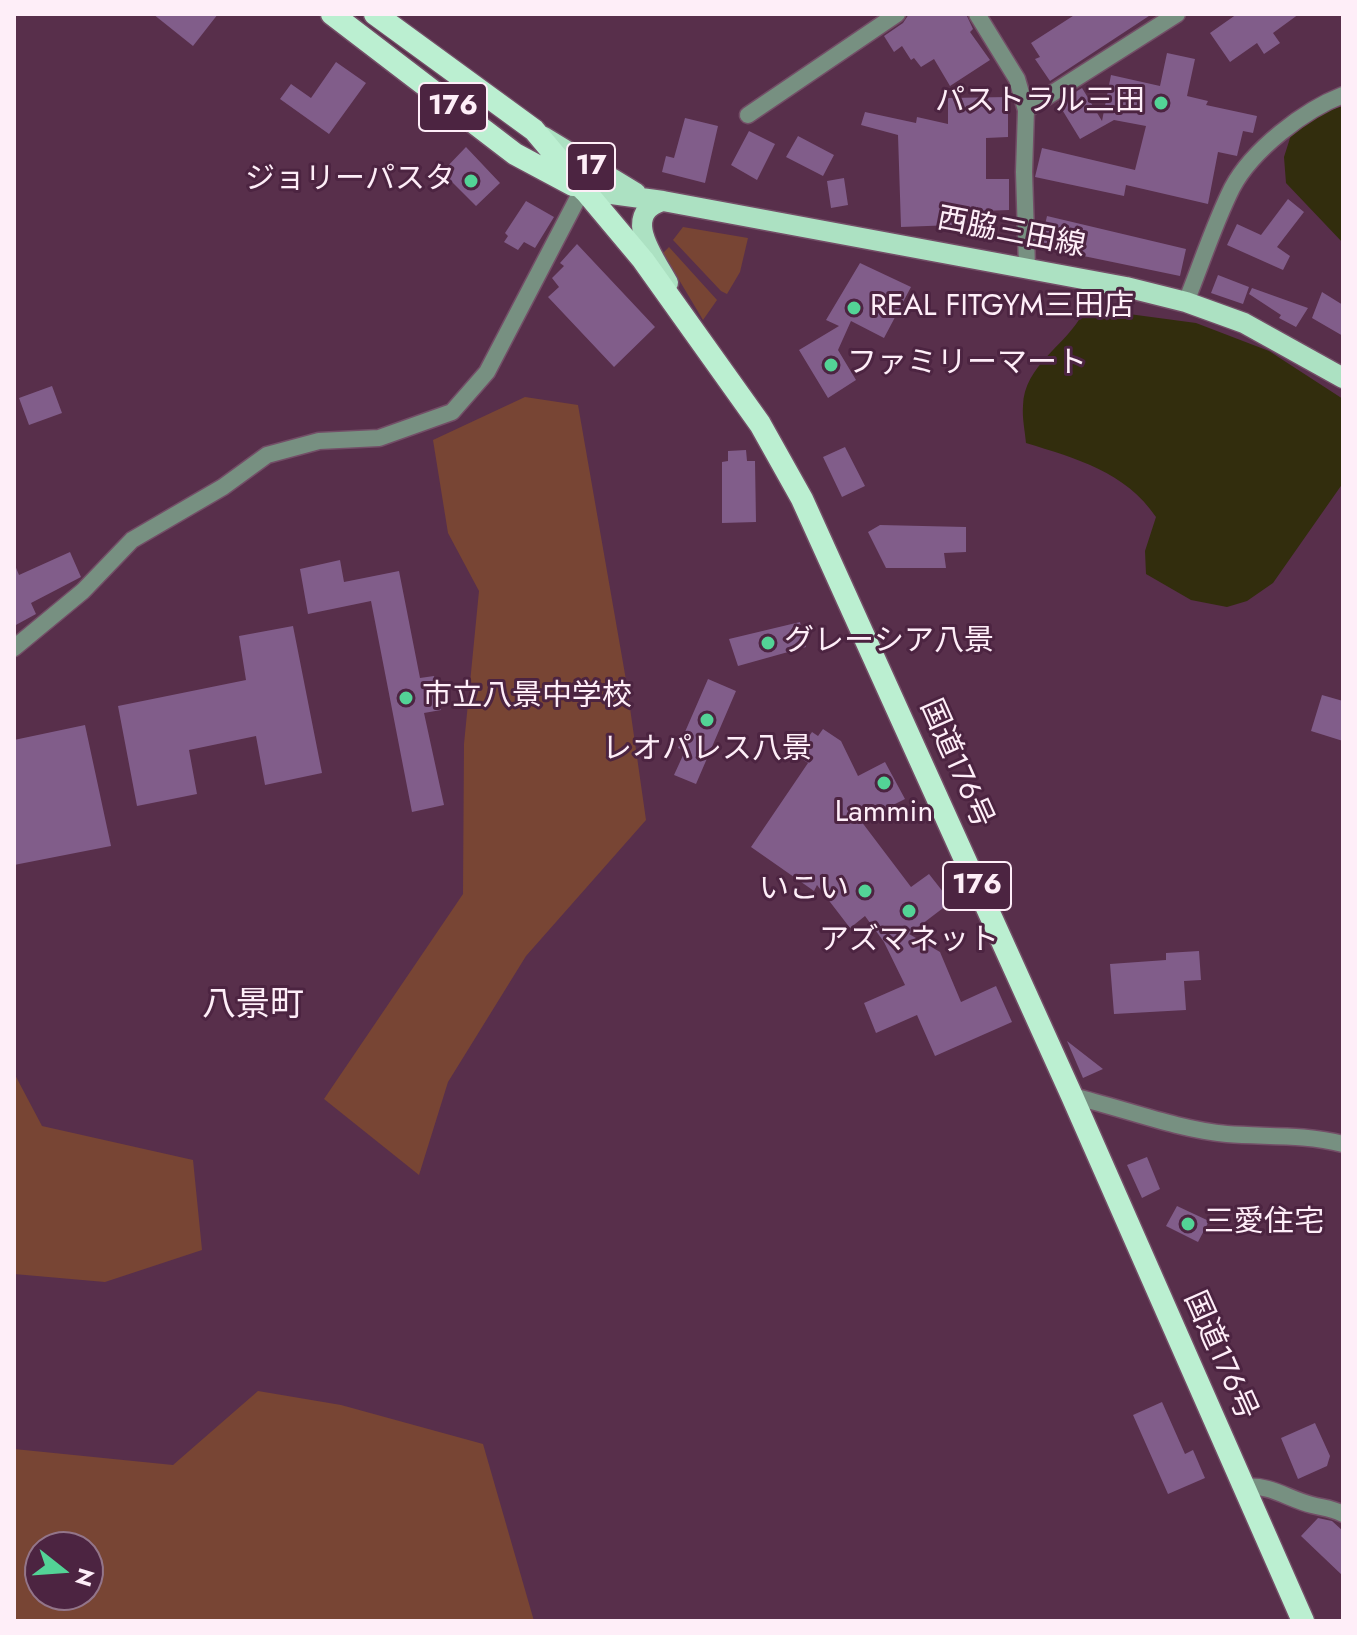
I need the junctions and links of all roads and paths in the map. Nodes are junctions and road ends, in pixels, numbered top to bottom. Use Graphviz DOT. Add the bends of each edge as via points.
graph roads {
  1 [pos="332,14"];
  2 [pos="375,14"];
  3 [pos="897,14"];
  4 [pos="977,14"];
  5 [pos="1177,14"];
  6 [pos="1343,95"];
  7 [pos="1026,110"];
  8 [pos="748,115"];
  9 [pos="534,130"];
  10 [pos="582,190"];
  11 [pos="657,200"];
  12 [pos="1027,267"];
  13 [pos="1186,302"];
  14 [pos="692,329"];
  15 [pos="1343,378"];
  16 [pos="14,648"];
  17 [pos="1072,1096"];
  18 [pos="1343,1144"];
  19 [pos="1244,1487"];
  20 [pos="1343,1514"];
  21 [pos="1303,1621"];
  1 -- 10 [label="highway, 国道176号 / 176" via="515,154"];
  2 -- 9 [label="highway, 国道176号 / 176"];
  3 -- 8 [label="street"];
  4 -- 7 [label="street" via="1017,79"];
  5 -- 7 [label="street"];
  6 -- 13 [label="street" via="1323,103 1270,142 1246,169 1233,187"];
  7 -- 12 [label="street"];
  9 -- 10 [label="highway, 国道176号 / 176"];
  9 -- 11 [label="main road, 西脇三田線 / 17"];
  10 -- 11 [label="main road, 西脇三田線 / 17"];
  10 -- 14 [label="highway, 国道176号 / 176" via="643,260"];
  10 -- 16 [label="street" via="487,372 452,412 379,438 319,441 267,455 132,540 83,591"];
  11 -- 12 [label="main road, 西脇三田線 / 17"];
  11 -- 14 [label="main road" via="641,227 642,237"];
  12 -- 13 [label="main road, 西脇三田線 / 17"];
  13 -- 15 [label="main road, 西脇三田線 / 17" via="1244,323"];
  14 -- 17 [label="highway, 国道176号 / 176" via="760,424 802,499"];
  17 -- 18 [label="street" via="1228,1134"];
  17 -- 19 [label="highway, 国道176号 / 176"];
  19 -- 20 [label="street" via="1260,1485"];
  19 -- 21 [label="highway, 国道176号 / 176"];
}
